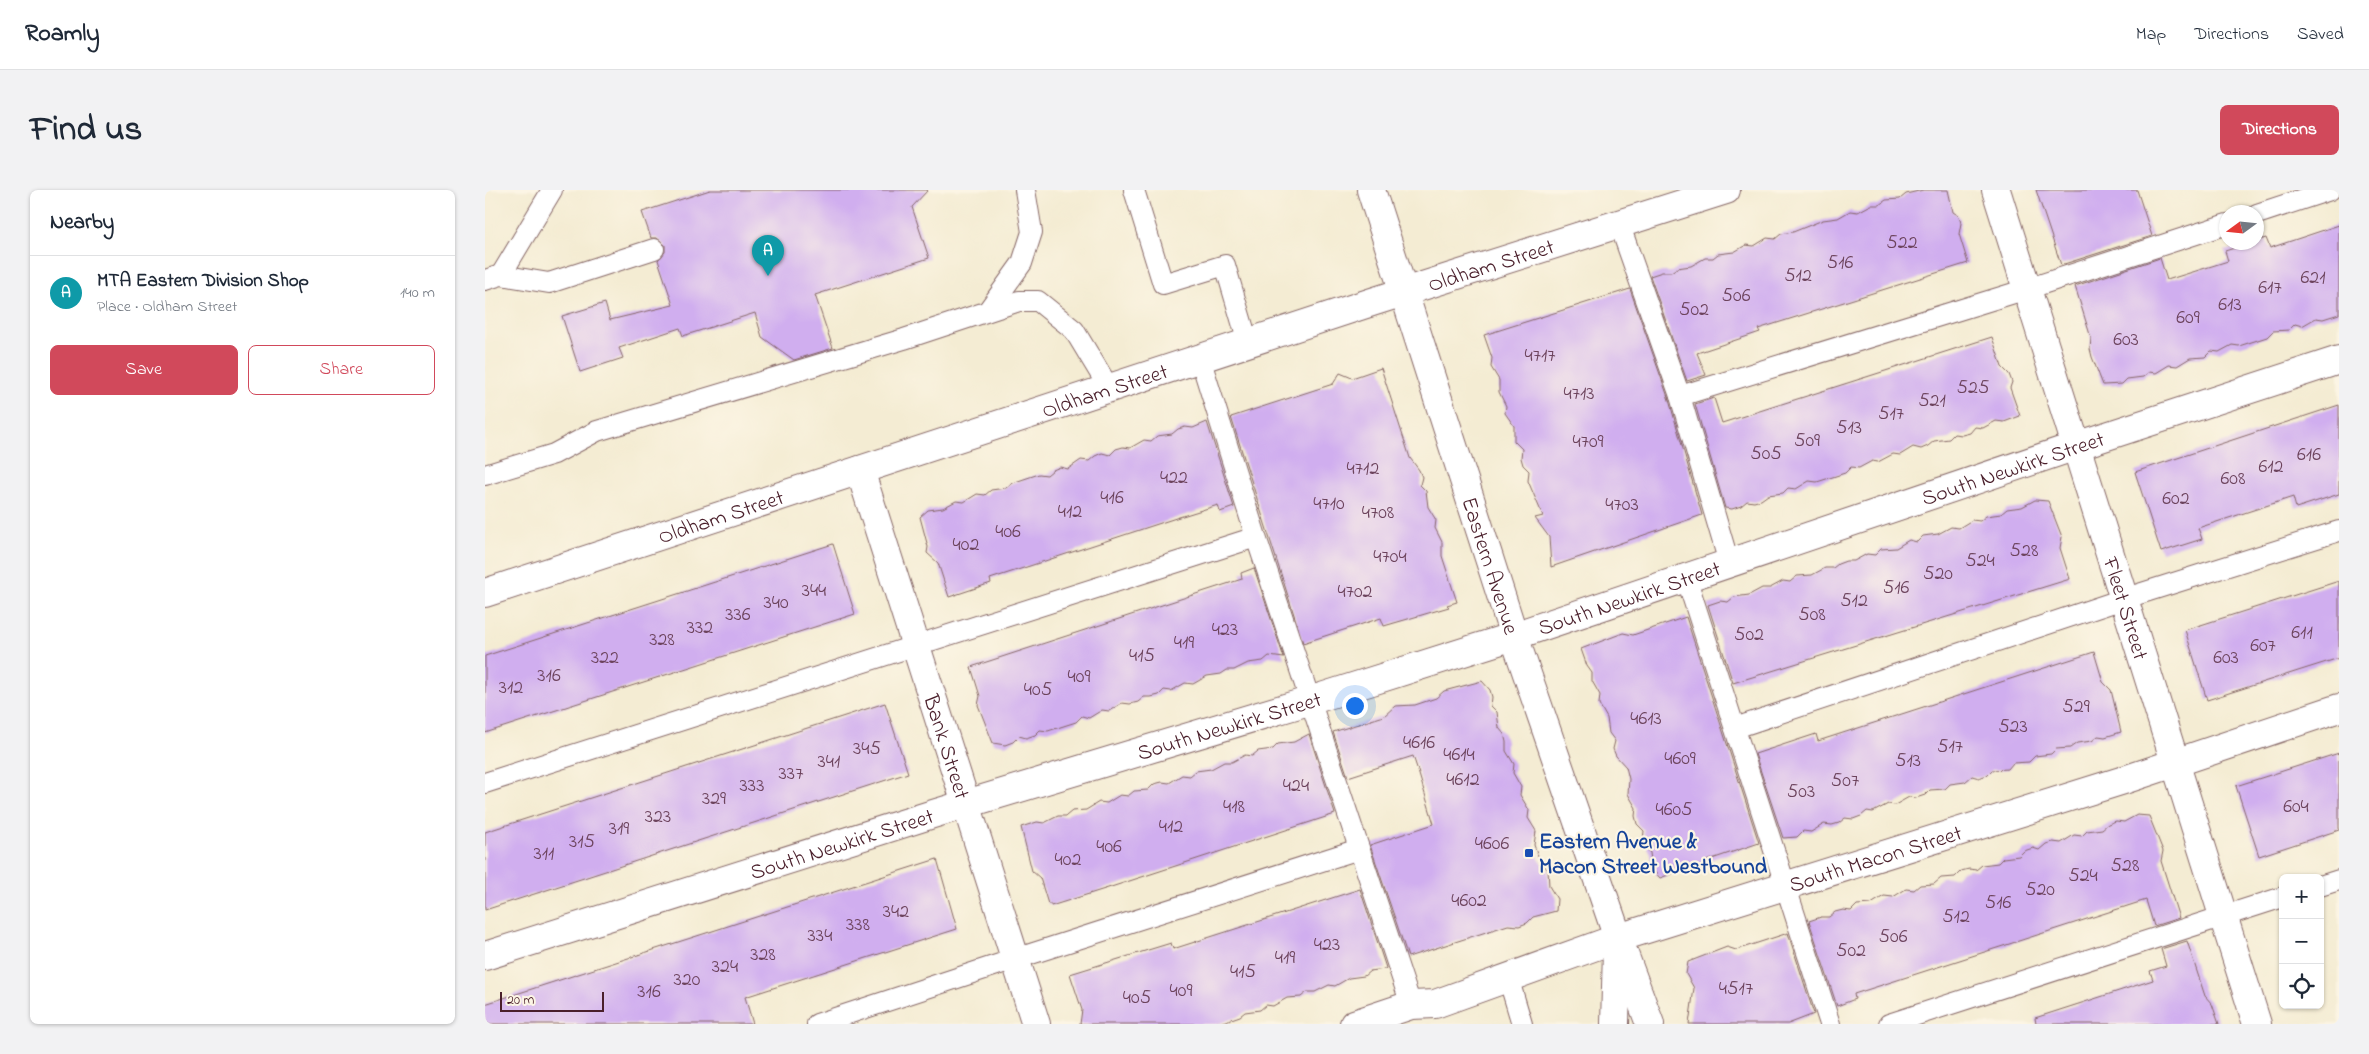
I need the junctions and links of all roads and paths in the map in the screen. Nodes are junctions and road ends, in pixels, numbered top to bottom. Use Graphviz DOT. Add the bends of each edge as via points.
graph roads {
  1 [pos="552,190"];
  2 [pos="1025,190"];
  3 [pos="1134,190"];
  4 [pos="1371,190"];
  5 [pos="1726,190"];
  6 [pos="1996,190"];
  7 [pos="2331,190"];
  8 [pos="1693,195"];
  9 [pos="2264,212"];
  10 [pos="1619,223"];
  11 [pos="2219,227"];
  12 [pos="655,249"];
  13 [pos="493,277"];
  14 [pos="2027,289"];
  15 [pos="1405,291"];
  16 [pos="989,309"];
  17 [pos="1248,343"];
  18 [pos="1200,358"];
  19 [pos="2339,360"];
  20 [pos="1109,388"];
  21 [pos="1680,396"];
  22 [pos="2076,446"];
  23 [pos="860,470"];
  24 [pos="485,475"];
  25 [pos="2339,530"];
  26 [pos="1256,536"];
  27 [pos="1729,563"];
  28 [pos="1686,578"];
  29 [pos="485,593"];
  30 [pos="2123,599"];
  31 [pos="1514,636"];
  32 [pos="916,646"];
  33 [pos="1312,700"];
  34 [pos="2339,708"];
  35 [pos="1735,728"];
  36 [pos="2175,763"];
  37 [pos="485,783"];
  38 [pos="966,804"];
  39 [pos="1359,849"];
  40 [pos="2339,880"];
  41 [pos="2324,885"];
  42 [pos="1785,886"];
  43 [pos="2279,899"];
  44 [pos="2223,917"];
  45 [pos="1618,938"];
  46 [pos="485,956"];
  47 [pos="1015,958"];
  48 [pos="1508,978"];
  49 [pos="1429,1011"];
  50 [pos="817,1024"];
  51 [pos="1036,1024"];
  52 [pos="1354,1024"];
  53 [pos="1522,1024"];
  54 [pos="1615,1024"];
  55 [pos="1650,1024"];
  56 [pos="1830,1024"];
  57 [pos="1889,1024"];
  58 [pos="2257,1024"];
  1 -- 13 [label="lane"];
  2 -- 16 [label="lane" via="1032,232 1022,263"];
  3 -- 17 [label="lane" via="1163,284 1225,265"];
  4 -- 15 [label="street, Eastern Avenue"];
  5 -- 8 [label="street, Oldham Street"];
  6 -- 14 [label="street, Fleet Street"];
  7 -- 9 [label="lane"];
  8 -- 10 [label="street, Oldham Street"];
  10 -- 15 [label="street, Oldham Street"];
  10 -- 21 [label="lane"];
  11 -- 14 [label="lane"];
  12 -- 13 [label="lane" via="549,283"];
  14 -- 21 [label="lane"];
  14 -- 22 [label="street, Fleet Street"];
  15 -- 17 [label="street, Oldham Street"];
  15 -- 31 [label="street, Eastern Avenue"];
  16 -- 20 [label="lane" via="1019,300 1039,301 1074,330"];
  16 -- 24 [label="lane" via="904,339 597,431 554,454"];
  17 -- 18 [label="street, Oldham Street"];
  18 -- 20 [label="street, Oldham Street"];
  18 -- 26 [label="lane"];
  19 -- 22 [label="street, South Newkirk Street"];
  20 -- 23 [label="street, Oldham Street"];
  21 -- 27 [label="lane"];
  22 -- 27 [label="street, South Newkirk Street"];
  22 -- 30 [label="street, Fleet Street"];
  23 -- 29 [label="street, Oldham Street"];
  23 -- 32 [label="street, Bank Street"];
  25 -- 30 [label="lane"];
  26 -- 32 [label="lane"];
  26 -- 33 [label="lane"];
  27 -- 28 [label="street, South Newkirk Street"];
  28 -- 31 [label="street, South Newkirk Street"];
  28 -- 35 [label="lane"];
  30 -- 35 [label="lane"];
  30 -- 36 [label="street, Fleet Street"];
  31 -- 33 [label="street, South Newkirk Street"];
  31 -- 45 [label="street, Eastern Avenue"];
  32 -- 37 [label="lane"];
  32 -- 38 [label="street, Bank Street"];
  33 -- 38 [label="street, South Newkirk Street"];
  33 -- 39 [label="lane"];
  34 -- 36 [label="street, South Macon Street"];
  35 -- 42 [label="lane"];
  36 -- 42 [label="street, South Macon Street"];
  36 -- 44 [label="street, Fleet Street"];
  38 -- 46 [label="street, South Newkirk Street"];
  38 -- 47 [label="street, Bank Street"];
  39 -- 47 [label="lane"];
  39 -- 49 [label="lane"];
  40 -- 41 [label="lane"];
  42 -- 45 [label="street, South Macon Street"];
  42 -- 56 [label="lane"];
  43 -- 44 [label="lane"];
  44 -- 57 [label="lane"];
  44 -- 58 [label="street, Fleet Street"];
  45 -- 48 [label="street, South Macon Street"];
  45 -- 54 [label="street, Eastern Avenue"];
  45 -- 55 [label="street, Eastern Avenue"];
  47 -- 50 [label="lane"];
  47 -- 51 [label="street, Bank Street"];
  48 -- 49 [label="street, South Macon Street"];
  48 -- 53 [label="lane"];
  49 -- 52 [label="street, South Macon Street"];
}
